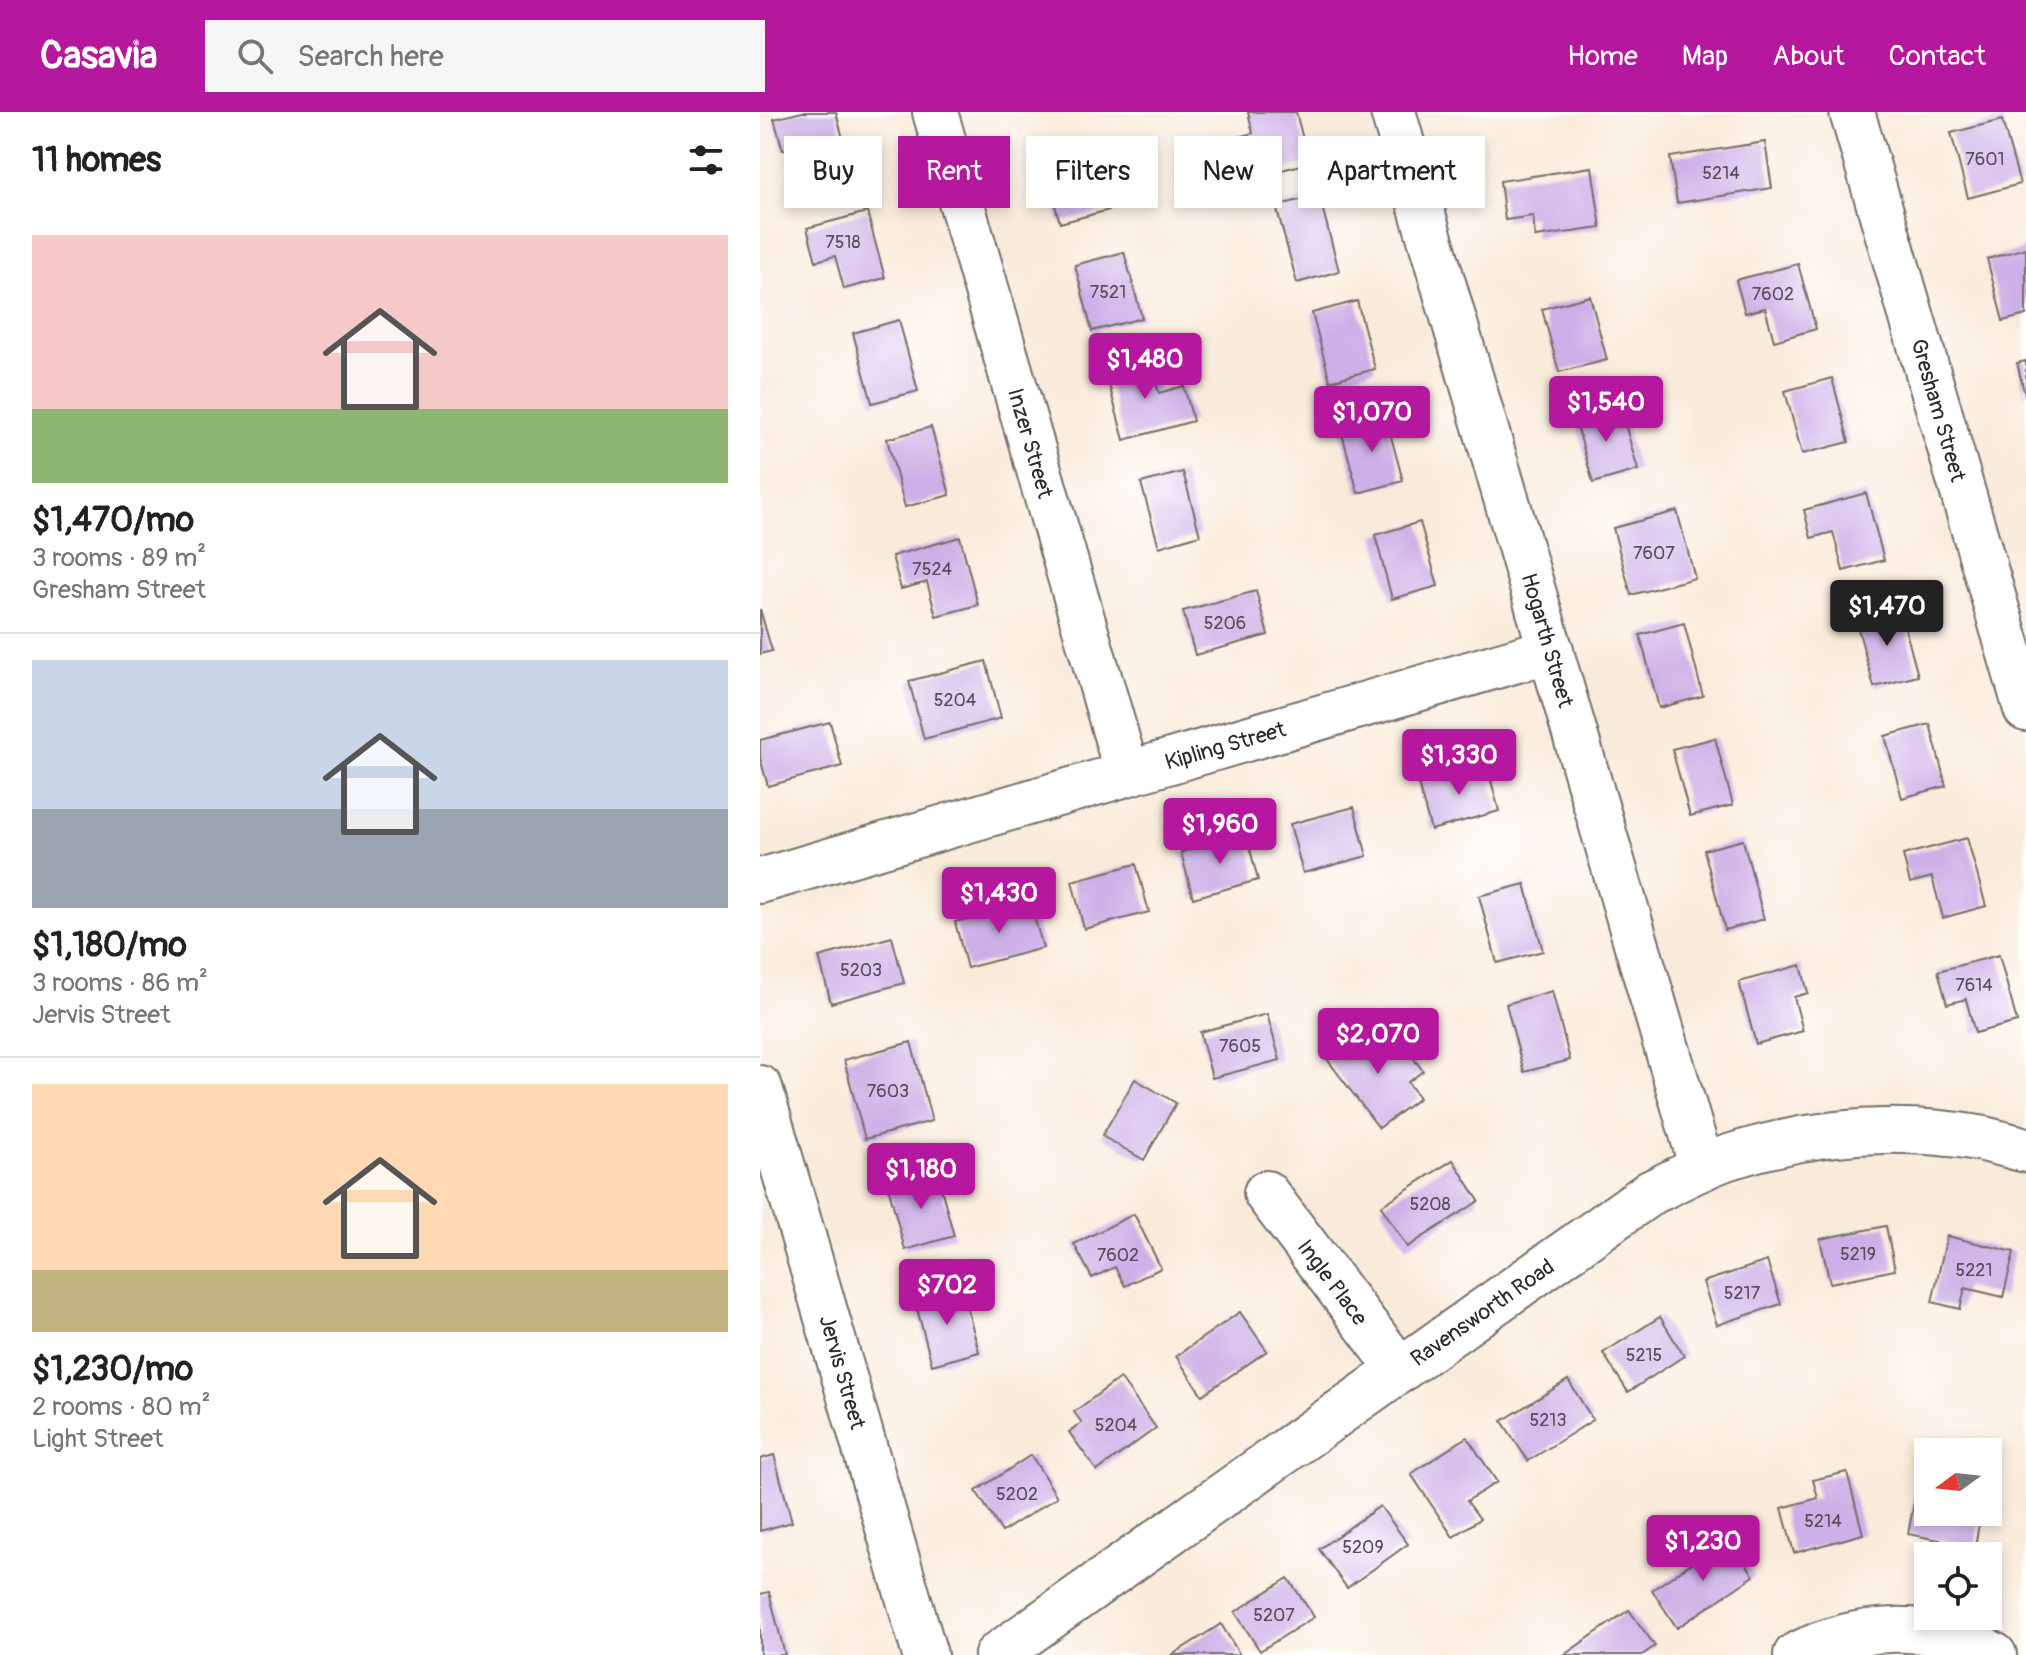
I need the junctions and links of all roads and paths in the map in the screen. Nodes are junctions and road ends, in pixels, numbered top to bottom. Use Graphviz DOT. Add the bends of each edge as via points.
graph roads {
  1 [pos="935,112"];
  2 [pos="1393,112"];
  3 [pos="1852,112"];
  4 [pos="1551,650"];
  5 [pos="2026,709"];
  6 [pos="1127,773"];
  7 [pos="760,881"];
  8 [pos="760,1088"];
  9 [pos="2026,1150"];
  10 [pos="1702,1168"];
  11 [pos="1266,1193"];
  12 [pos="1400,1370"];
  13 [pos="925,1655"];
  14 [pos="997,1655"];
  15 [pos="1796,1655"];
  16 [pos="1994,1655"];
  1 -- 6 [label="street, Inzer Street"];
  2 -- 4 [label="street, Hogarth Street"];
  3 -- 5 [label="street, Gresham Street"];
  4 -- 6 [label="street, Kipling Street"];
  4 -- 10 [label="street, Hogarth Street"];
  6 -- 7 [label="street, Kipling Street"];
  8 -- 13 [label="street, Jervis Street"];
  9 -- 10 [label="street, Ravensworth Road" via="1920,1131 1857,1131 1794,1139"];
  10 -- 12 [label="street, Ravensworth Road" via="1650,1193"];
  11 -- 12 [label="street, Ingle Place"];
  12 -- 14 [label="street, Ravensworth Road"];
  15 -- 16 [label="street" via="1850,1635 1891,1630 1955,1637"];
}
